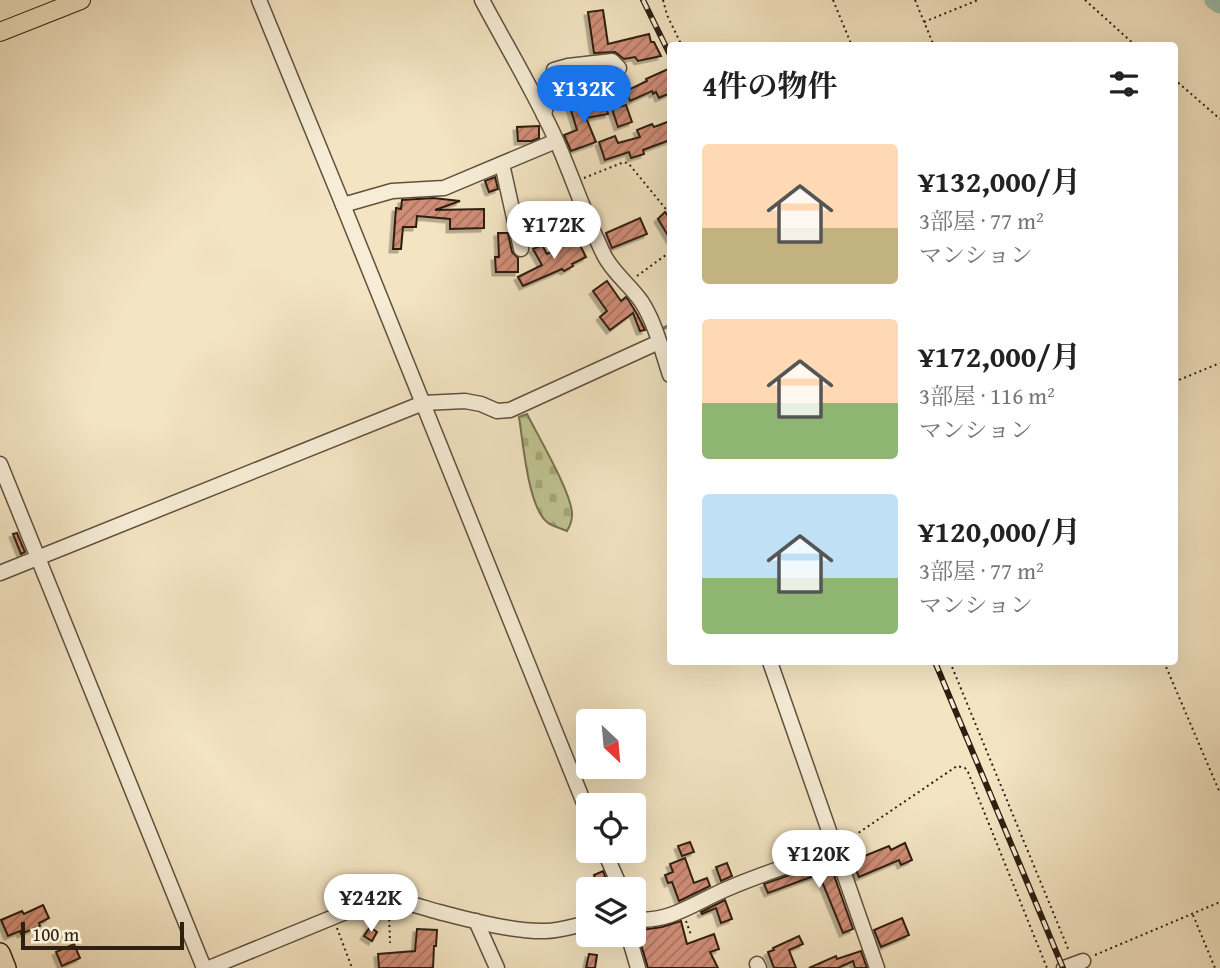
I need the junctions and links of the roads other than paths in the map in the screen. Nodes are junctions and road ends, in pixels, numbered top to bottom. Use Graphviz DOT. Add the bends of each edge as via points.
graph roads {
  1 [pos="81,0"];
  2 [pos="259,0"];
  3 [pos="482,0"];
  4 [pos="0,32"];
  5 [pos="619,68"];
  6 [pos="544,115"];
  7 [pos="556,141"];
  8 [pos="502,164"];
  9 [pos="344,205"];
  10 [pos="521,250"];
  11 [pos="659,342"];
  12 [pos="667,366"];
  13 [pos="423,402"];
  14 [pos="0,464"];
  15 [pos="38,557"];
  16 [pos="0,573"];
  17 [pos="771,665"];
  18 [pos="580,793"];
  19 [pos="835,849"];
  20 [pos="476,921"];
  21 [pos="646,921"];
  22 [pos="576,926"];
  23 [pos="632,947"];
  24 [pos="0,953"];
  25 [pos="6,968"];
  26 [pos="204,968"];
  27 [pos="209,968"];
  28 [pos="497,968"];
  29 [pos="638,968"];
  30 [pos="877,968"];
  1 -- 4 [label="main road"];
  2 -- 9 [label="street"];
  3 -- 6 [label="street"];
  5 -- 6 [label="street" via="612,61 554,71"];
  6 -- 7 [label="street"];
  7 -- 8 [label="street"];
  7 -- 11 [label="street" via="606,258 642,302"];
  8 -- 9 [label="street" via="444,188 392,191"];
  8 -- 10 [label="street"];
  9 -- 13 [label="street"];
  11 -- 12 [label="street"];
  11 -- 13 [label="street" via="510,410 497,411 466,401"];
  13 -- 15 [label="street"];
  13 -- 18 [label="street"];
  14 -- 15 [label="street"];
  15 -- 16 [label="street"];
  15 -- 26 [label="street"];
  17 -- 19 [label="street"];
  19 -- 21 [label="street" via="728,888 662,919"];
  19 -- 30 [label="street"];
  20 -- 22 [label="street" via="547,932"];
  20 -- 27 [label="street" via="388,899 375,900"];
  20 -- 28 [label="street"];
  23 -- 29 [label="street"];
  24 -- 25 [label="highway"];
}
